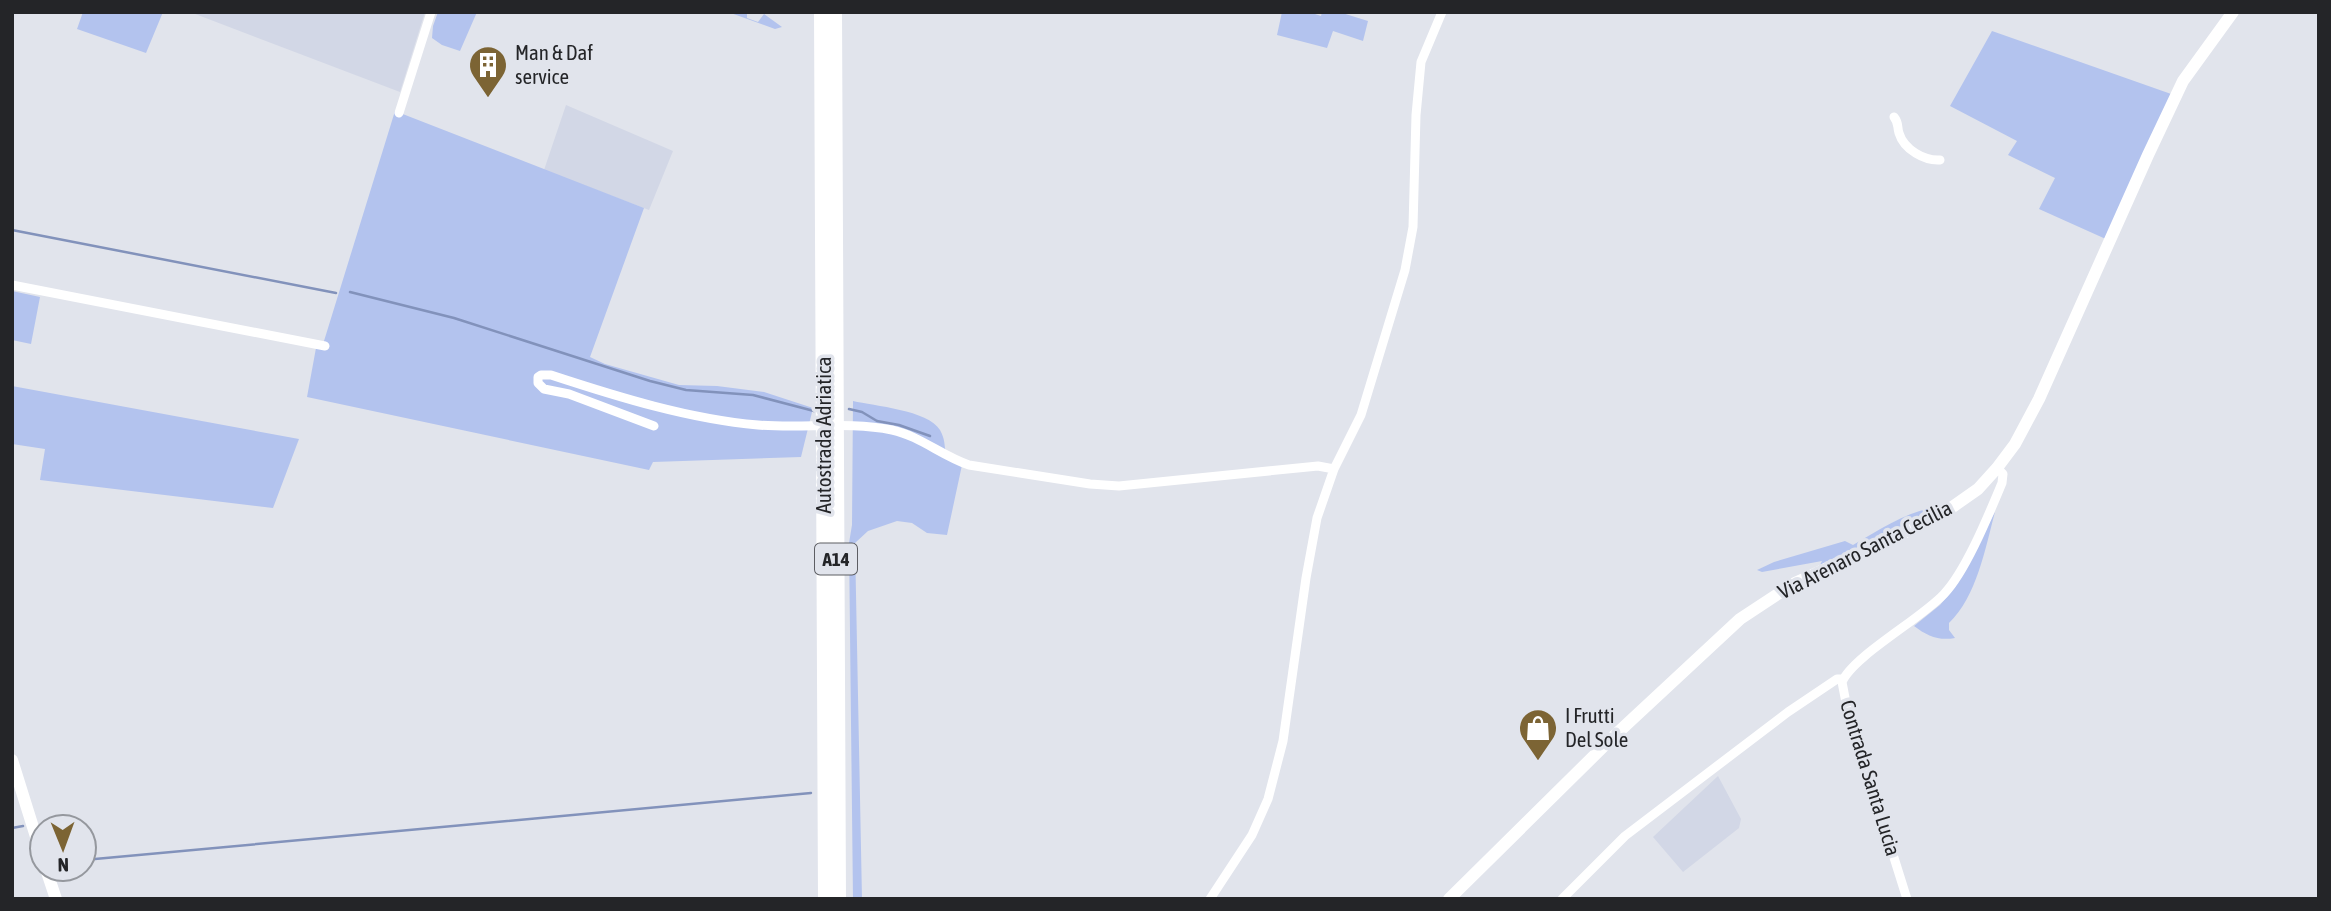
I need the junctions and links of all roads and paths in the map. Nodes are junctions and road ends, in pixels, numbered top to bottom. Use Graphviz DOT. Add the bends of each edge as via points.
graph roads {
  1 [pos="431,12"];
  2 [pos="822,12"];
  3 [pos="834,12"];
  4 [pos="1442,12"];
  5 [pos="2233,12"];
  6 [pos="399,113"];
  7 [pos="1895,117"];
  8 [pos="1940,160"];
  9 [pos="12,285"];
  10 [pos="325,346"];
  11 [pos="654,426"];
  12 [pos="1997,468"];
  13 [pos="1334,469"];
  14 [pos="1843,680"];
  15 [pos="12,760"];
  16 [pos="29,813"];
  17 [pos="828,897"];
  18 [pos="1210,899"];
  19 [pos="1449,899"];
  20 [pos="1562,899"];
  21 [pos="1907,899"];
  1 -- 6 [label="street"];
  2 -- 17 [label="highway, Autostrada Adriatica / A14"];
  3 -- 17 [label="highway, Autostrada Adriatica / A14"];
  4 -- 13 [label="street" via="1422,62 1413,227 1405,270 1361,415"];
  5 -- 12 [label="street, Via Arenaro Santa Cecilia" via="2183,81 2039,399"];
  7 -- 8 [label="street" via="1901,137 1910,147 1923,159"];
  9 -- 10 [label="street"];
  11 -- 13 [label="street" via="544,389 538,377 551,375 737,423 872,426 911,435 969,465 1090,484 1119,486 1318,466"];
  12 -- 14 [label="street, Contrada Santa Lucia" via="2003,474 2002,483 1952,586 1853,666"];
  12 -- 19 [label="street, Via Arenaro Santa Cecilia" via="1951,509 1793,584 1740,619 1612,737"];
  13 -- 18 [label="street" via="1317,518 1283,741 1268,799 1252,835"];
  14 -- 20 [label="street" via="1837,679 1788,712 1625,836"];
  14 -- 21 [label="street, Contrada Santa Lucia" via="1847,708"];
  15 -- 16 [label="street"];
}
